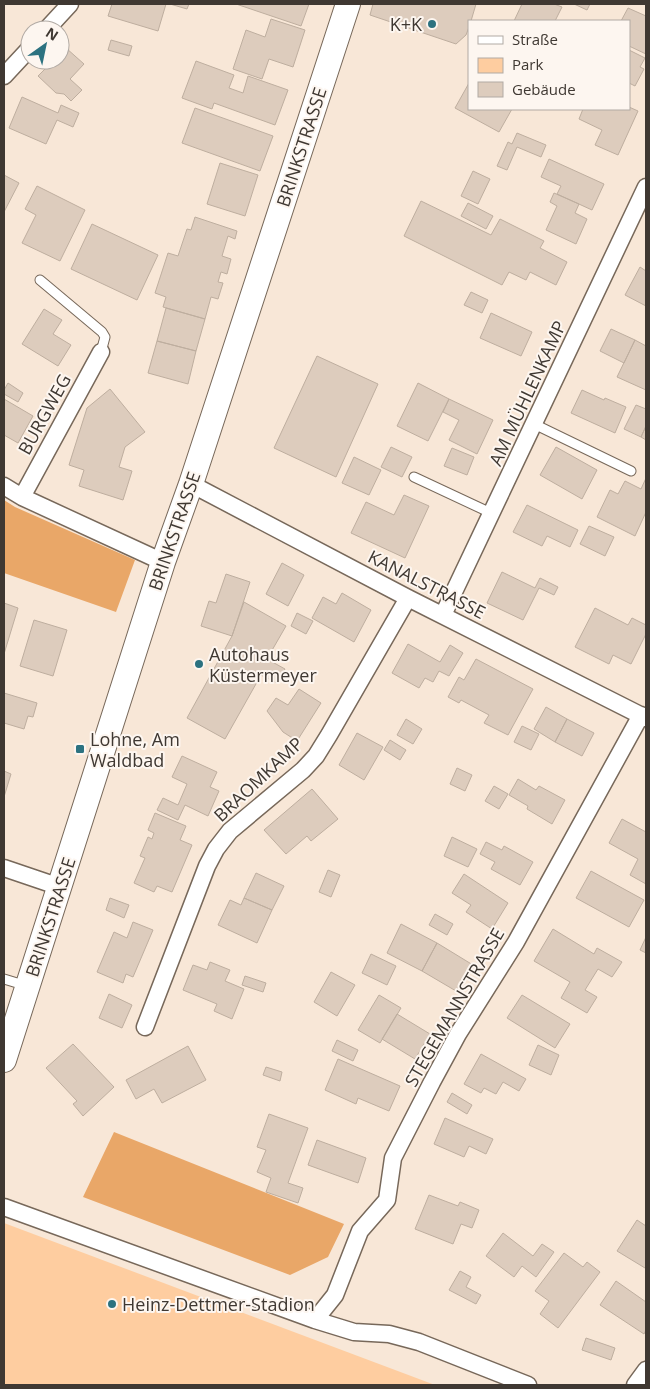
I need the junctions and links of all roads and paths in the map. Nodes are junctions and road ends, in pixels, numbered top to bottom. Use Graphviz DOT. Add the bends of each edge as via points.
graph roads {
  1 [pos="70,4"];
  2 [pos="348,4"];
  3 [pos="55,20"];
  4 [pos="20,59"];
  5 [pos="4,76"];
  6 [pos="646,187"];
  7 [pos="40,280"];
  8 [pos="101,352"];
  9 [pos="534,424"];
  10 [pos="631,471"];
  11 [pos="414,477"];
  12 [pos="191,484"];
  13 [pos="4,486"];
  14 [pos="22,496"];
  15 [pos="491,513"];
  16 [pos="163,562"];
  17 [pos="408,598"];
  18 [pos="443,615"];
  19 [pos="643,716"];
  20 [pos="4,868"];
  21 [pos="60,887"];
  22 [pos="4,979"];
  23 [pos="27,986"];
  24 [pos="144,1027"];
  25 [pos="4,1059"];
  26 [pos="4,1207"];
  27 [pos="315,1320"];
  28 [pos="646,1370"];
  29 [pos="528,1385"];
  30 [pos="635,1385"];
  1 -- 3 [label="street"];
  2 -- 12 [label="street, BRINKSTRASSE"];
  4 -- 5 [label="street"];
  6 -- 9 [label="street, AM MÜHLENKAMP"];
  7 -- 8 [label="lane" via="102,332 105,337"];
  8 -- 14 [label="street, BURGWEG"];
  9 -- 10 [label="lane"];
  9 -- 15 [label="street, AM MÜHLENKAMP"];
  11 -- 15 [label="lane"];
  12 -- 16 [label="street, BRINKSTRASSE"];
  12 -- 17 [label="street, KANALSTRASSE"];
  13 -- 14 [label="street"];
  14 -- 16 [label="street"];
  15 -- 18 [label="street, AM MÜHLENKAMP"];
  16 -- 21 [label="street, BRINKSTRASSE"];
  17 -- 18 [label="street, KANALSTRASSE"];
  17 -- 24 [label="street, BRAOMKAMP" via="316,756 230,831 216,849"];
  18 -- 19 [label="street, KANALSTRASSE"];
  19 -- 27 [label="street, STEGEMANNSTRASSE" via="516,942 458,1034 393,1158 386,1200 360,1231 335,1295"];
  20 -- 21 [label="street"];
  21 -- 23 [label="street, BRINKSTRASSE"];
  22 -- 23 [label="lane"];
  23 -- 25 [label="street, BRINKSTRASSE"];
  26 -- 27 [label="street"];
  27 -- 29 [label="street" via="354,1332 389,1334 418,1342"];
  28 -- 30 [label="street"];
}
